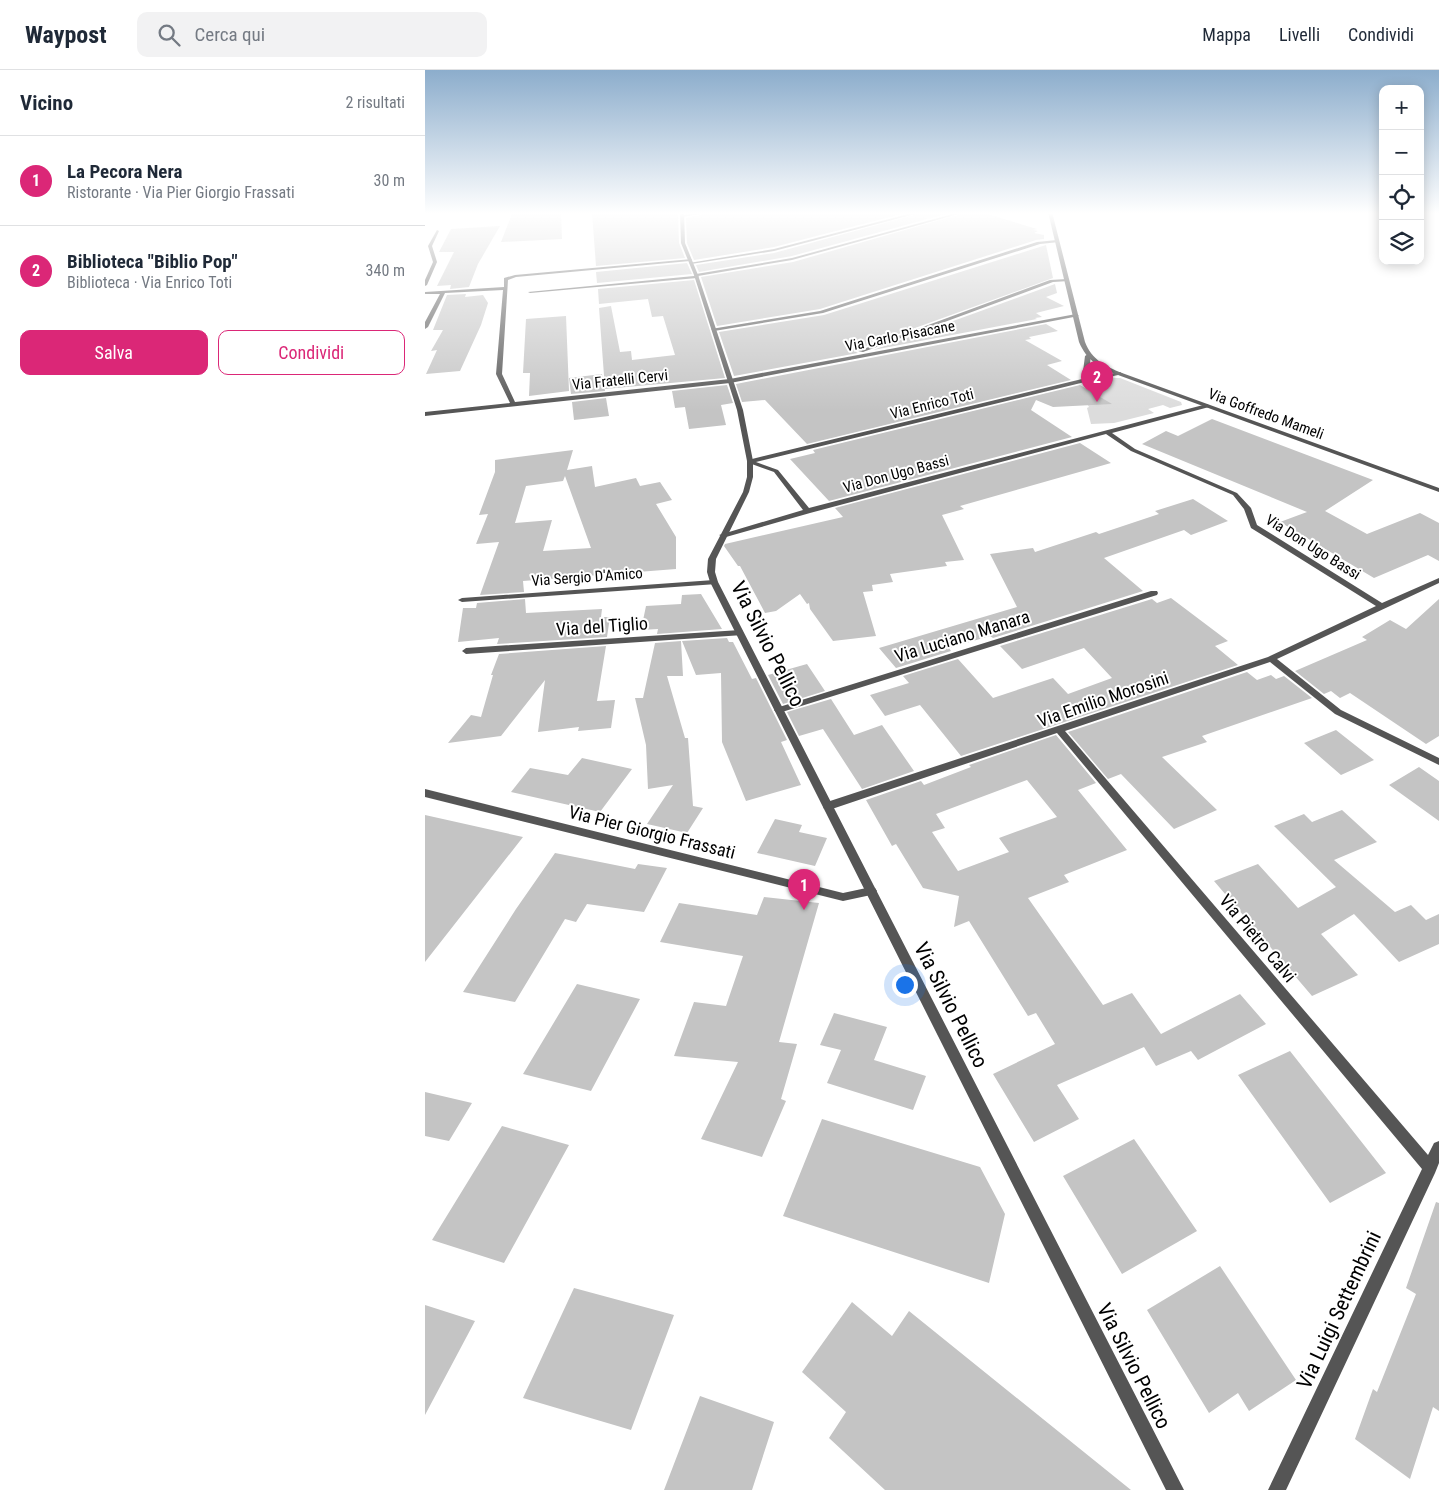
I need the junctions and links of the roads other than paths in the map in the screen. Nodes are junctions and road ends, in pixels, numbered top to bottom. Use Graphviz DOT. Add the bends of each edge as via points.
graph roads {
  1 [pos="509,278"];
  2 [pos="673,278"];
  3 [pos="698,278"];
  4 [pos="928,278"];
  5 [pos="1067,280"];
  6 [pos="506,288"];
  7 [pos="443,292"];
  8 [pos="530,292"];
  9 [pos="425,294"];
  10 [pos="1076,316"];
  11 [pos="425,327"];
  12 [pos="714,330"];
  13 [pos="860,356"];
  14 [pos="1088,356"];
  15 [pos="1120,374"];
  16 [pos="1085,380"];
  17 [pos="729,382"];
  18 [pos="513,404"];
  19 [pos="1207,406"];
  20 [pos="425,414"];
  21 [pos="1107,432"];
  22 [pos="750,462"];
  23 [pos="1439,490"];
  24 [pos="807,512"];
  25 [pos="723,535"];
  26 [pos="1439,580"];
  27 [pos="714,582"];
  28 [pos="1154,593"];
  29 [pos="462,600"];
  30 [pos="1382,606"];
  31 [pos="740,634"];
  32 [pos="466,651"];
  33 [pos="1271,659"];
  34 [pos="779,710"];
  35 [pos="1060,731"];
  36 [pos="1439,762"];
  37 [pos="425,793"];
  38 [pos="827,806"];
  39 [pos="871,891"];
  40 [pos="1439,1148"];
  41 [pos="1430,1168"];
  42 [pos="1175,1490"];
  43 [pos="1277,1490"];
  1 -- 6 [label="street"];
  2 -- 8 [label="street"];
  3 -- 12 [label="street, Via Silvio Pellico"];
  4 -- 12 [label="street" via="821,312"];
  5 -- 10 [label="street"];
  5 -- 13 [label="street" via="1052,281 874,346 861,352"];
  6 -- 7 [label="street"];
  6 -- 18 [label="street" via="499,374"];
  7 -- 9 [label="street"];
  7 -- 11 [label="street"];
  10 -- 13 [label="street, Via Carlo Pisacane"];
  10 -- 14 [label="street"];
  12 -- 17 [label="street, Via Silvio Pellico"];
  13 -- 17 [label="street, Via Carlo Pisacane"];
  14 -- 15 [label="street, Via Goffredo Mameli" via="1101,367"];
  14 -- 16 [label="street"];
  15 -- 16 [label="street, Via Enrico Toti"];
  15 -- 19 [label="street, Via Goffredo Mameli"];
  16 -- 22 [label="street, Via Enrico Toti"];
  17 -- 18 [label="street, Via Fratelli Cervi"];
  17 -- 22 [label="street, Via Silvio Pellico" via="740,410"];
  18 -- 20 [label="street, Via Fratelli Cervi"];
  19 -- 21 [label="street, Via Don Ugo Bassi"];
  19 -- 23 [label="street, Via Goffredo Mameli"];
  21 -- 24 [label="street, Via Don Ugo Bassi"];
  21 -- 30 [label="street, Via Don Ugo Bassi" via="1133,450 1235,494 1247,508 1253,526"];
  22 -- 24 [label="street" via="777,471"];
  22 -- 25 [label="street, Via Silvio Pellico" via="746,492"];
  24 -- 25 [label="street, Via Don Ugo Bassi"];
  25 -- 27 [label="street, Via Silvio Pellico" via="712,559"];
  26 -- 30 [label="street"];
  27 -- 29 [label="street, Via Sergio D'Amico"];
  27 -- 31 [label="street, Via Silvio Pellico"];
  28 -- 34 [label="street, Via Luciano Manara"];
  30 -- 33 [label="street, Via Emilio Morosini"];
  31 -- 32 [label="street, Via del Tiglio"];
  31 -- 34 [label="street, Via Silvio Pellico"];
  33 -- 35 [label="street, Via Emilio Morosini"];
  33 -- 36 [label="street" via="1339,712"];
  34 -- 38 [label="street, Via Silvio Pellico"];
  35 -- 38 [label="street, Via Emilio Morosini"];
  35 -- 41 [label="street, Via Pietro Calvi"];
  37 -- 39 [label="street, Via Pier Giorgio Frassati" via="843,897"];
  38 -- 39 [label="street, Via Silvio Pellico"];
  39 -- 42 [label="street, Via Silvio Pellico"];
  40 -- 41 [label="street, Via Luigi Settembrini"];
  41 -- 43 [label="street, Via Luigi Settembrini"];
}
